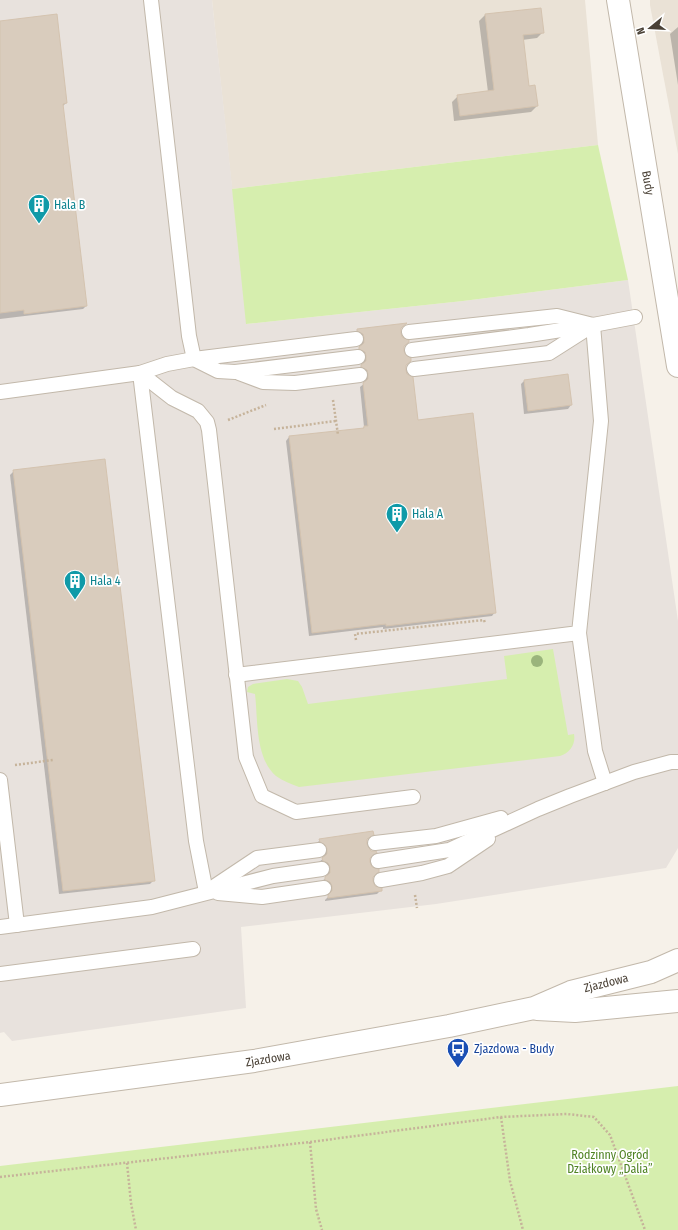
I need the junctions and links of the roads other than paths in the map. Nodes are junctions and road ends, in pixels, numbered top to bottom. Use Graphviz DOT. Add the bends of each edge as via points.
graph roads {
  1 [pos="151,0"];
  2 [pos="618,0"];
  3 [pos="635,317"];
  4 [pos="593,325"];
  5 [pos="409,332"];
  6 [pos="356,339"];
  7 [pos="412,350"];
  8 [pos="358,357"];
  9 [pos="194,359"];
  10 [pos="678,366"];
  11 [pos="414,369"];
  12 [pos="235,372"];
  13 [pos="140,374"];
  14 [pos="360,375"];
  15 [pos="0,392"];
  16 [pos="579,633"];
  17 [pos="236,675"];
  18 [pos="678,762"];
  19 [pos="0,780"];
  20 [pos="604,783"];
  21 [pos="413,797"];
  22 [pos="538,809"];
  23 [pos="375,843"];
  24 [pos="319,850"];
  25 [pos="378,861"];
  26 [pos="322,869"];
  27 [pos="381,880"];
  28 [pos="324,888"];
  29 [pos="206,892"];
  30 [pos="17,925"];
  31 [pos="0,927"];
  32 [pos="193,949"];
  33 [pos="678,960"];
  34 [pos="0,974"];
  35 [pos="678,1001"];
  36 [pos="534,1008"];
  37 [pos="0,1095"];
  1 -- 9 [label="lane" via="189,336"];
  2 -- 10 [label="street, Budy"];
  3 -- 4 [label="lane"];
  4 -- 5 [label="lane" via="557,316"];
  4 -- 7 [label="lane"];
  4 -- 11 [label="lane" via="549,353"];
  4 -- 16 [label="lane" via="601,421"];
  6 -- 9 [label="lane"];
  8 -- 12 [label="lane"];
  9 -- 12 [label="lane" via="218,371"];
  9 -- 13 [label="lane" via="167,364"];
  12 -- 14 [label="lane" via="263,382 295,383"];
  13 -- 15 [label="lane"];
  13 -- 17 [label="lane" via="172,398 198,411 207,422"];
  13 -- 29 [label="lane" via="196,841"];
  16 -- 17 [label="lane"];
  16 -- 20 [label="lane" via="595,751"];
  17 -- 21 [label="lane" via="246,756 262,796 296,812"];
  18 -- 20 [label="lane" via="657,765"];
  19 -- 30 [label="lane"];
  20 -- 22 [label="lane"];
  22 -- 23 [label="lane" via="436,836"];
  22 -- 25 [label="lane" via="449,850"];
  22 -- 27 [label="lane" via="448,866"];
  24 -- 29 [label="lane" via="257,858"];
  26 -- 29 [label="lane" via="273,876"];
  28 -- 29 [label="lane" via="262,897"];
  29 -- 30 [label="lane" via="152,907"];
  30 -- 31 [label="lane"];
  32 -- 34 [label="lane"];
  33 -- 36 [label="street, Zjazdowa" via="651,972 571,992"];
  35 -- 36 [label="street, Zjazdowa" via="574,1011"];
  36 -- 37 [label="street, Zjazdowa" via="262,1060"];
}
